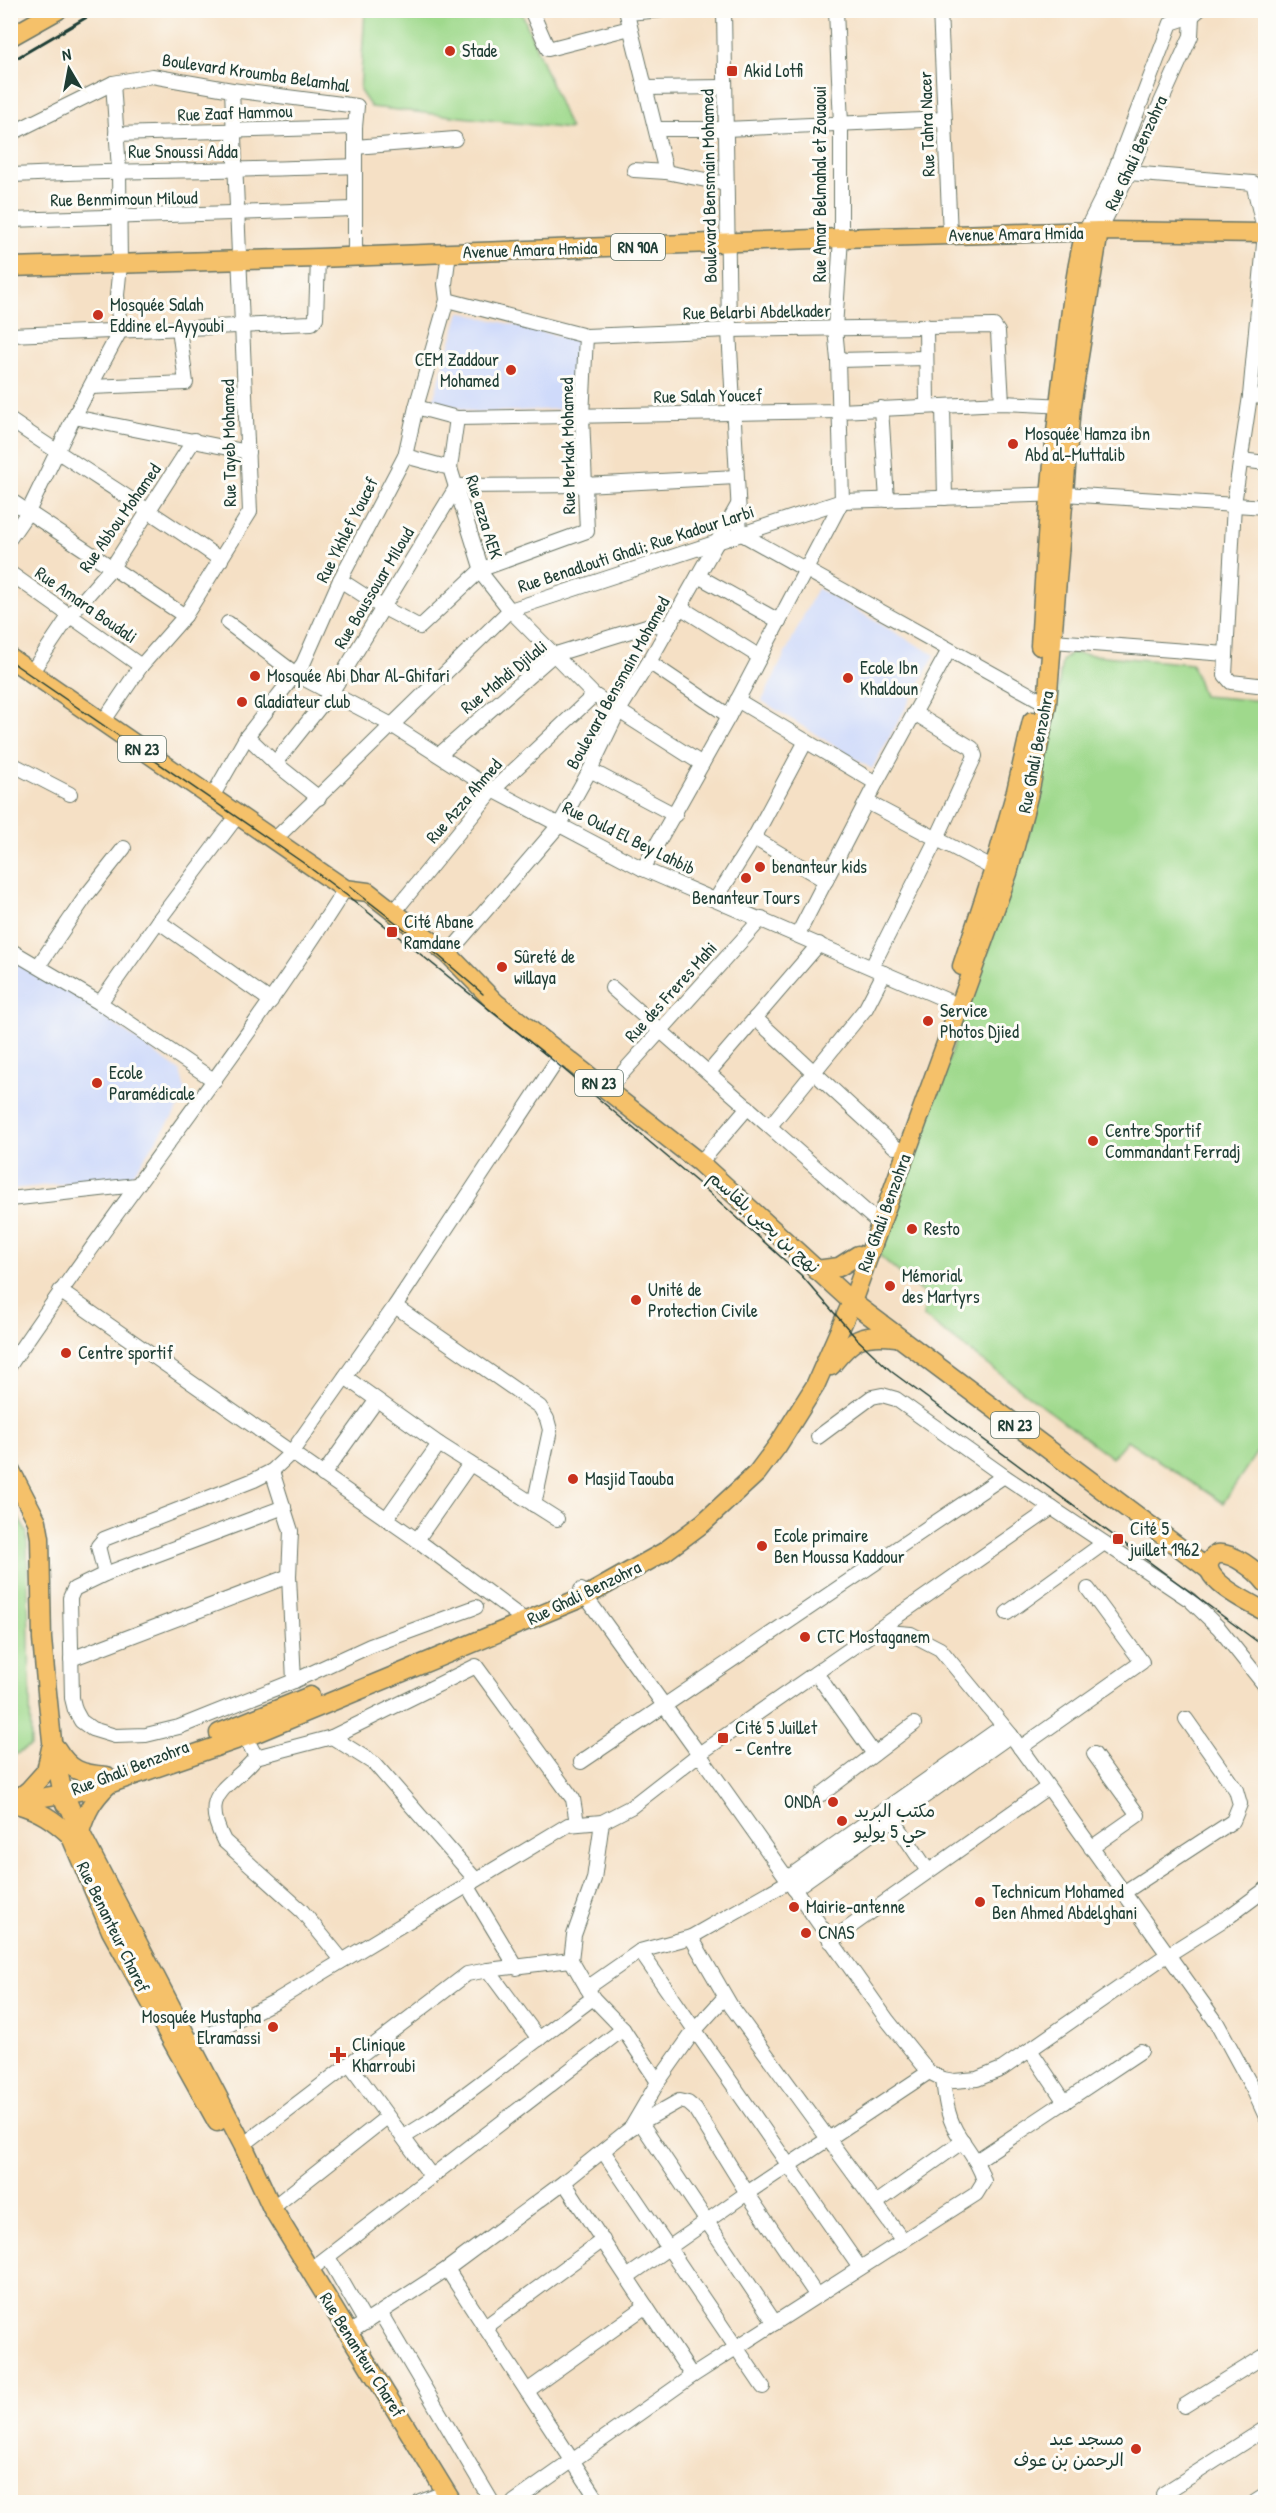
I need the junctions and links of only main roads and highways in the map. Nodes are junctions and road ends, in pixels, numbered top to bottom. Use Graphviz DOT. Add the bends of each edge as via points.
graph roads {
  1 [pos="58,10"];
  2 [pos="10,37"];
  3 [pos="1092,232"];
  4 [pos="1265,232"];
  5 [pos="10,267"];
  6 [pos="1056,495"];
  7 [pos="10,658"];
  8 [pos="1042,702"];
  9 [pos="955,1004"];
  10 [pos="876,1221"];
  11 [pos="858,1255"];
  12 [pos="816,1270"];
  13 [pos="848,1298"];
  14 [pos="896,1337"];
  15 [pos="815,1386"];
  16 [pos="10,1469"];
  17 [pos="1212,1561"];
  18 [pos="1264,1580"];
  19 [pos="583,1593"];
  20 [pos="1262,1604"];
  21 [pos="523,1618"];
  22 [pos="52,1741"];
  23 [pos="108,1780"];
  24 [pos="64,1793"];
  25 [pos="11,1803"];
  26 [pos="75,1834"];
  27 [pos="272,2208"];
  28 [pos="450,2497"];
  1 -- 2 [label="main road"];
  3 -- 4 [label="main road, Avenue Amara Hmida / RN 90A"];
  3 -- 5 [label="main road, Avenue Amara Hmida / RN 90A"];
  3 -- 6 [label="main road, Rue Ghali Benzohra" via="1064,406"];
  6 -- 8 [label="main road, Rue Ghali Benzohra"];
  6 -- 8 [label="main road, Rue Ghali Benzohra" via="1053,641"];
  7 -- 12 [label="main road, نهج بن يحيى بلقاسم / RN 23" via="274,840 338,873 345,889 368,892 448,954 496,1003 700,1163"];
  8 -- 9 [label="main road, Rue Ghali Benzohra"];
  8 -- 9 [label="main road, Rue Ghali Benzohra" via="1030,789 1008,873"];
  9 -- 10 [label="main road, Rue Ghali Benzohra"];
  9 -- 10 [label="main road, Rue Ghali Benzohra" via="895,1147"];
  10 -- 11 [label="main road, Rue Ghali Benzohra"];
  10 -- 13 [label="main road, Rue Ghali Benzohra"];
  11 -- 12 [label="main road" via="839,1267"];
  11 -- 13 [label="main road, Rue Ghali Benzohra"];
  12 -- 13 [label="main road, نهج بن يحيى بلقاسم / RN 23"];
  13 -- 14 [label="main road, نهج بن يحيى بلقاسم / RN 23"];
  13 -- 15 [label="main road, Rue Ghali Benzohra"];
  13 -- 19 [label="main road, Rue Ghali Benzohra" via="802,1390 747,1469 681,1530"];
  14 -- 15 [label="main road" via="873,1335 857,1339"];
  14 -- 17 [label="main road, نهج بن يحيى بلقاسم / RN 23" via="1188,1554"];
  15 -- 19 [label="main road, Rue Ghali Benzohra" via="778,1445 729,1502 664,1552"];
  16 -- 22 [label="main road, Rue Benanteur Charef" via="30,1506 40,1538 42,1639"];
  17 -- 18 [label="main road" via="1230,1554"];
  17 -- 20 [label="main road" via="1213,1578 1246,1603"];
  19 -- 21 [label="main road, Rue Ghali Benzohra"];
  21 -- 23 [label="main road, Rue Ghali Benzohra"];
  21 -- 23 [label="main road, Rue Ghali Benzohra" via="245,1736"];
  22 -- 23 [label="main road" via="65,1764"];
  22 -- 24 [label="main road, Rue Benanteur Charef"];
  22 -- 25 [label="main road" via="46,1771"];
  23 -- 24 [label="main road, Rue Ghali Benzohra"];
  23 -- 26 [label="main road"];
  24 -- 25 [label="main road, Rue Ghali Benzohra"];
  24 -- 26 [label="main road, Rue Benanteur Charef"];
  25 -- 26 [label="main road" via="38,1810"];
  26 -- 27 [label="main road, Rue Benanteur Charef" via="243,2145"];
  26 -- 27 [label="main road, Rue Benanteur Charef" via="87,1879 111,1930 247,2178"];
  27 -- 28 [label="main road, Rue Benanteur Charef"];
}
